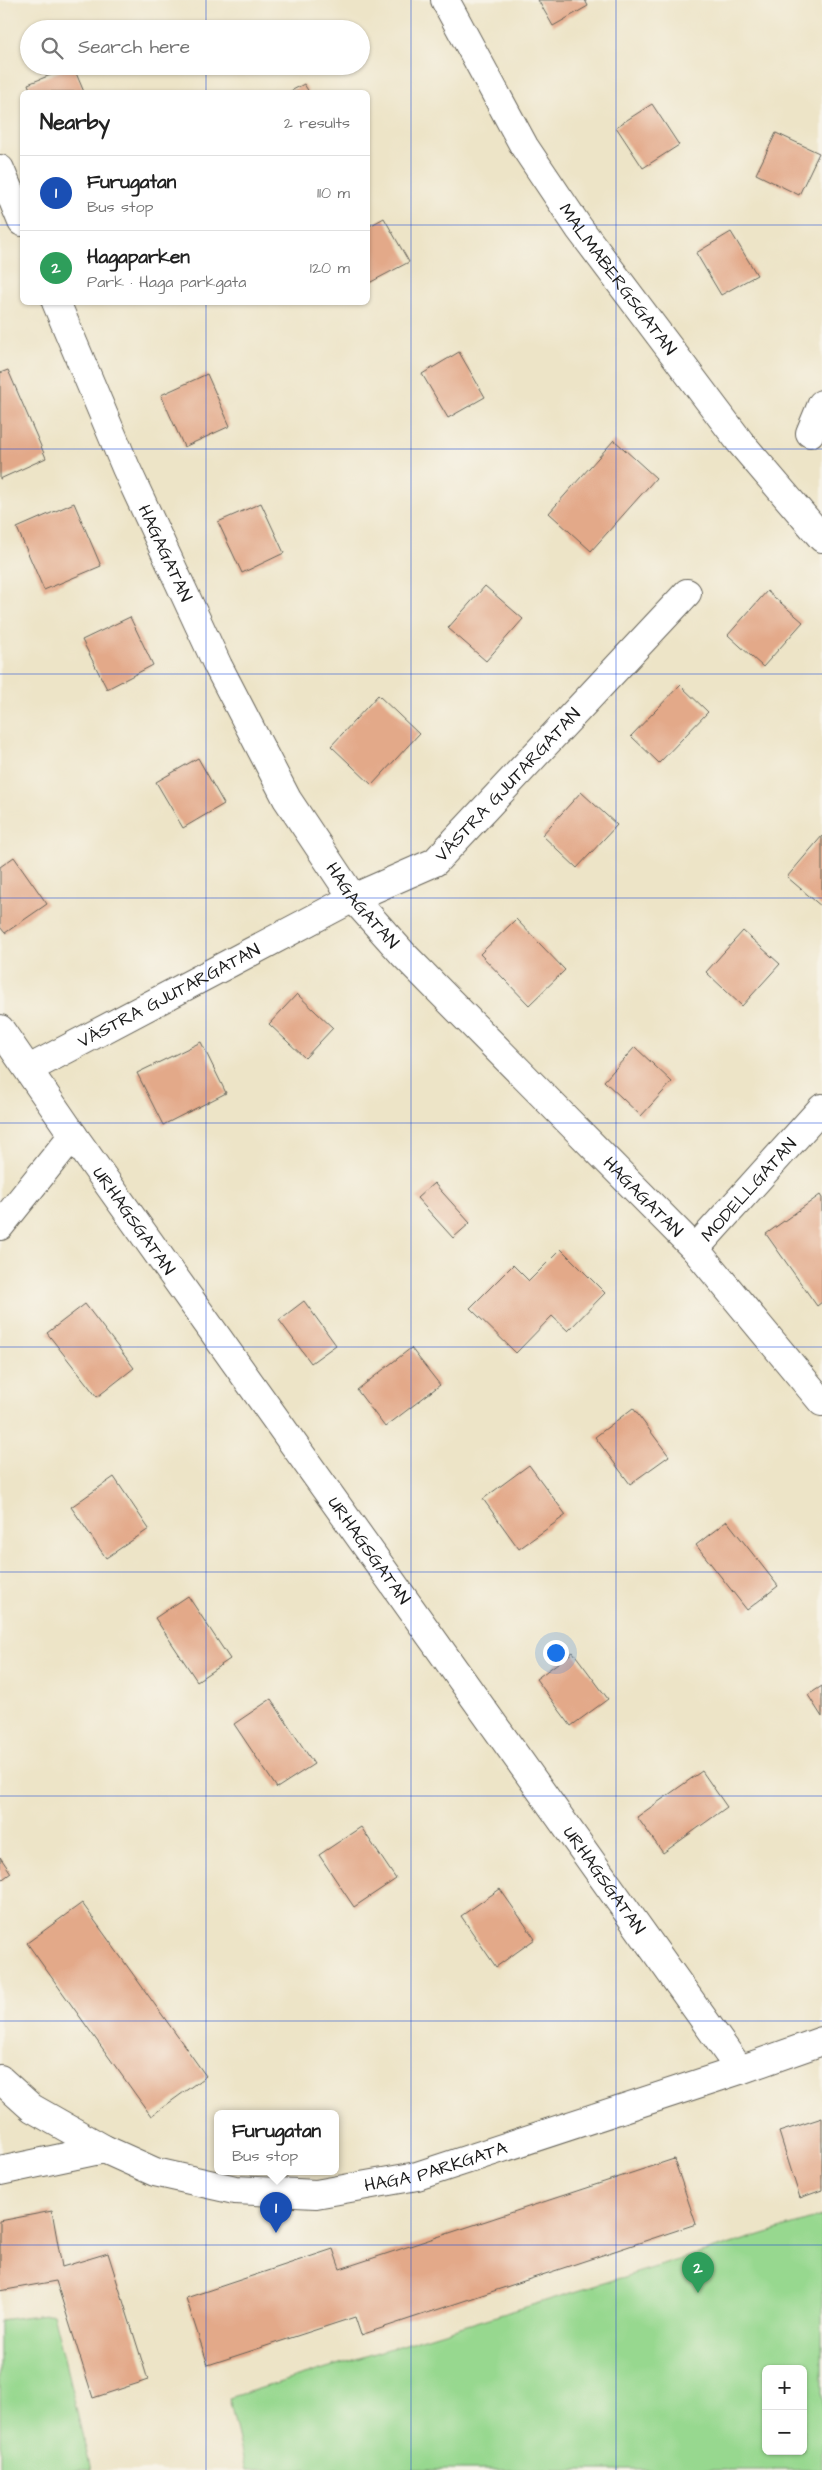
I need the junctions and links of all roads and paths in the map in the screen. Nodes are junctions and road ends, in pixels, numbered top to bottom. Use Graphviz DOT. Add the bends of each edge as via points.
graph roads {
  1 [pos="445,0"];
  2 [pos="0,169"];
  3 [pos="20,217"];
  4 [pos="57,305"];
  5 [pos="822,404"];
  6 [pos="810,433"];
  7 [pos="822,538"];
  8 [pos="687,593"];
  9 [pos="353,898"];
  10 [pos="0,1029"];
  11 [pos="29,1069"];
  12 [pos="822,1108"];
  13 [pos="73,1135"];
  14 [pos="0,1226"];
  15 [pos="695,1249"];
  16 [pos="822,1402"];
  17 [pos="822,2041"];
  18 [pos="740,2070"];
  19 [pos="0,2079"];
  20 [pos="104,2150"];
  21 [pos="0,2171"];
  1 -- 7 [label="street, MALMABERGSGATAN" via="524,146 580,228 740,442"];
  2 -- 3 [label="street"];
  4 -- 9 [label="street, HAGAGATAN" via="126,468 218,666 287,799"];
  5 -- 6 [label="street"];
  8 -- 9 [label="street, VÄSTRA GJUTARGATAN" via="435,862"];
  9 -- 11 [label="street, VÄSTRA GJUTARGATAN"];
  9 -- 15 [label="street, HAGAGATAN" via="404,956"];
  10 -- 11 [label="street, URHAGSGATAN"];
  11 -- 13 [label="street, URHAGSGATAN"];
  12 -- 15 [label="street, MODELLGATAN"];
  13 -- 14 [label="street"];
  13 -- 18 [label="street, URHAGSGATAN"];
  15 -- 16 [label="street, HAGAGATAN"];
  17 -- 18 [label="street, HAGA PARKGATA"];
  18 -- 20 [label="street, HAGA PARKGATA" via="417,2176 316,2194 234,2190 155,2172"];
  19 -- 20 [label="street, HAGA PARKGATA" via="32,2108"];
  20 -- 21 [label="street"];
}
